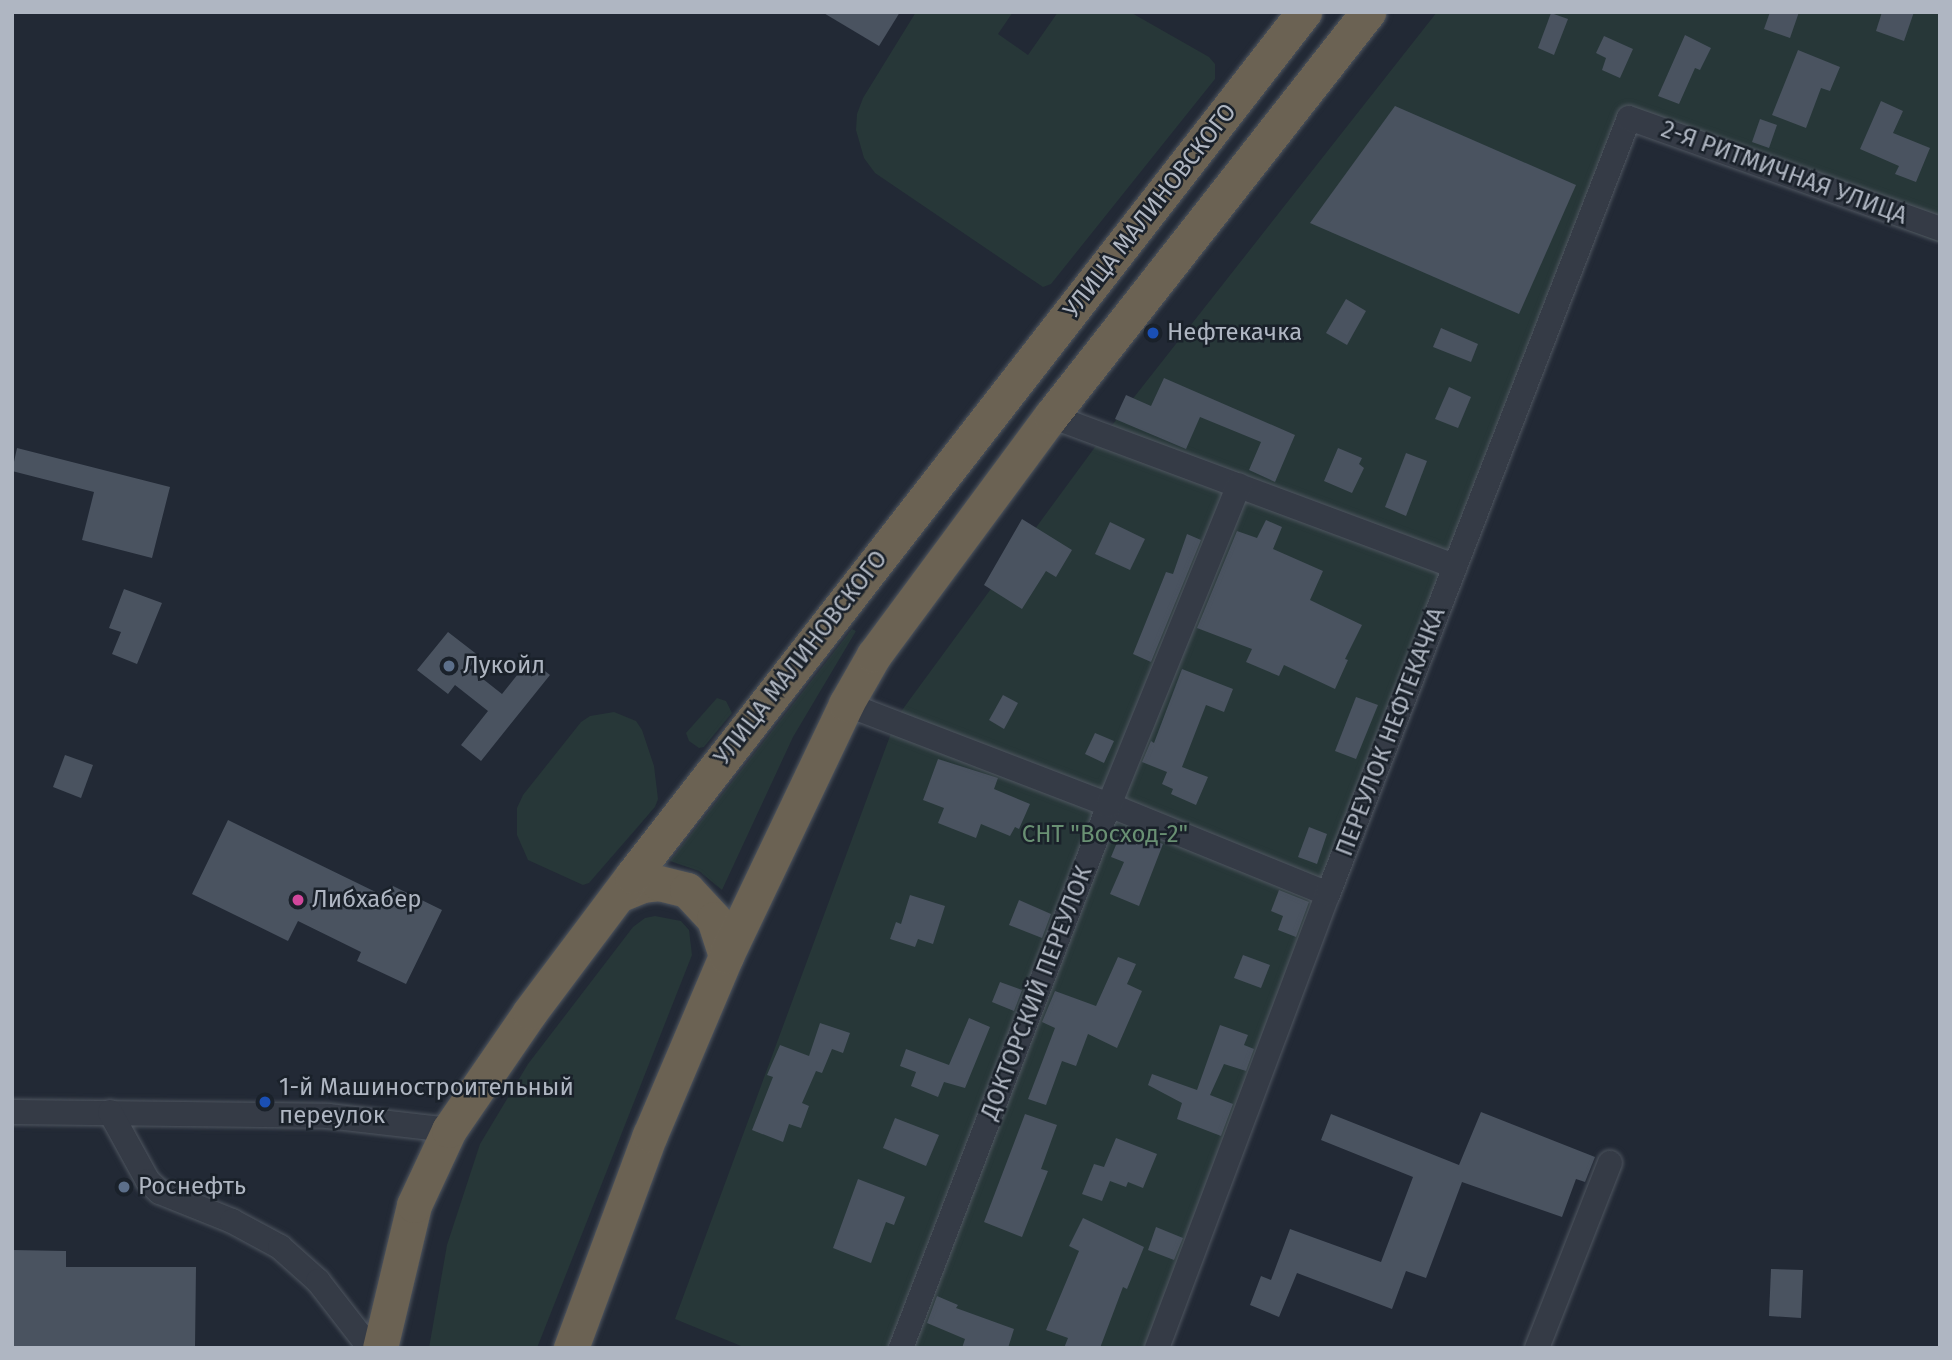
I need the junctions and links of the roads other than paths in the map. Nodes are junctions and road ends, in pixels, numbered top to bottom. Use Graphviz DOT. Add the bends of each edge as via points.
graph roads {
  1 [pos="1304,12"];
  2 [pos="1368,12"];
  3 [pos="1629,118"];
  4 [pos="1940,229"];
  5 [pos="1051,416"];
  6 [pos="1239,485"];
  7 [pos="1455,566"];
  8 [pos="846,705"];
  9 [pos="1109,805"];
  10 [pos="1328,894"];
  11 [pos="618,895"];
  12 [pos="726,956"];
  13 [pos="12,1112"];
  14 [pos="110,1112"];
  15 [pos="449,1130"];
  16 [pos="1610,1163"];
  17 [pos="381,1340"];
  18 [pos="571,1340"];
  19 [pos="901,1348"];
  20 [pos="1157,1348"];
  21 [pos="1537,1348"];
  1 -- 11 [label="highway, УЛИЦА МАЛИНОВСКОГО"];
  2 -- 5 [label="highway, УЛИЦА МАЛИНОВСКОГО"];
  3 -- 4 [label="street, 2-Я РИТМИЧНАЯ УЛИЦА"];
  3 -- 7 [label="street, ПЕРЕУЛОК НЕФТЕКАЧКА"];
  5 -- 6 [label="street"];
  5 -- 8 [label="highway, УЛИЦА МАЛИНОВСКОГО" via="874,655"];
  6 -- 7 [label="street"];
  6 -- 9 [label="street, ДОКТОРСКИЙ ПЕРЕУЛОК"];
  7 -- 10 [label="street, ПЕРЕУЛОК НЕФТЕКАЧКА"];
  8 -- 9 [label="street"];
  8 -- 12 [label="highway, УЛИЦА МАЛИНОВСКОГО"];
  9 -- 10 [label="street"];
  9 -- 19 [label="street, ДОКТОРСКИЙ ПЕРЕУЛОК"];
  10 -- 20 [label="street, ПЕРЕУЛОК НЕФТЕКАЧКА"];
  11 -- 12 [label="highway" via="659,883 687,890 714,919"];
  11 -- 15 [label="highway, УЛИЦА МАЛИНОВСКОГО"];
  12 -- 18 [label="highway, УЛИЦА МАЛИНОВСКОГО"];
  13 -- 14 [label="street"];
  14 -- 15 [label="street" via="328,1116"];
  14 -- 17 [label="street" via="148,1181 160,1192 232,1221 280,1247"];
  15 -- 17 [label="highway, УЛИЦА МАЛИНОВСКОГО" via="414,1206"];
  16 -- 21 [label="street"];
}
